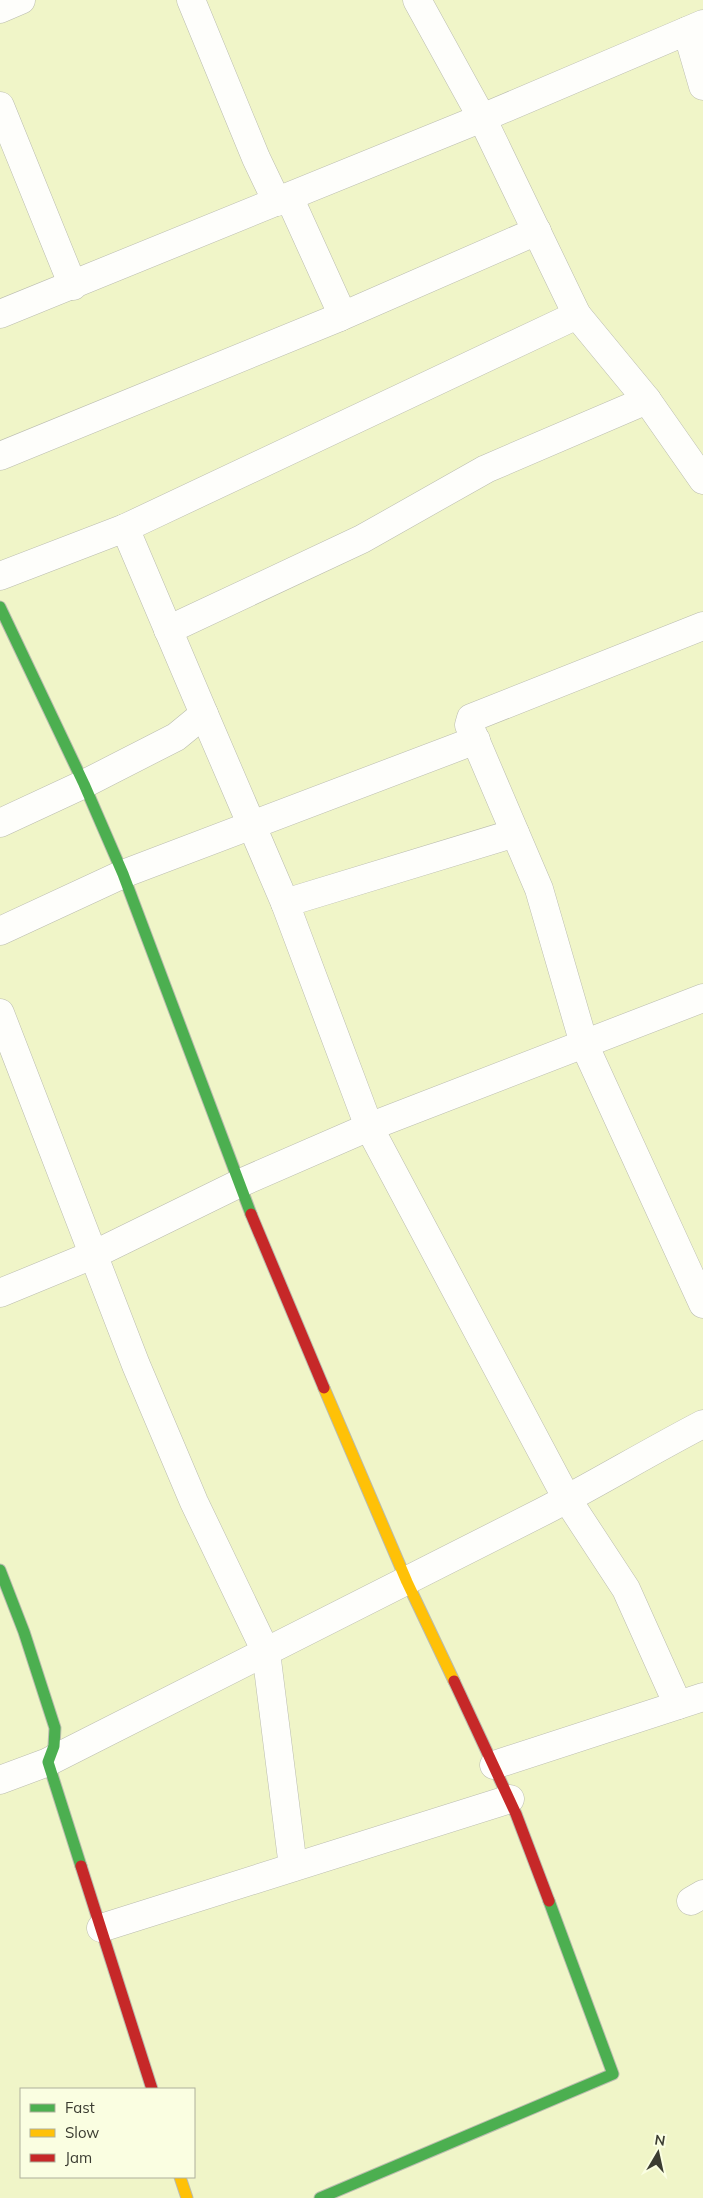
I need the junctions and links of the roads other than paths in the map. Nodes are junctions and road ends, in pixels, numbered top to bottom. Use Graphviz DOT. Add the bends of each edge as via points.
graph roads {
  1 [pos="21,0"];
  2 [pos="192,0"];
  3 [pos="418,0"];
  4 [pos="0,9"];
  5 [pos="695,27"];
  6 [pos="703,86"];
  7 [pos="0,106"];
  8 [pos="482,118"];
  9 [pos="283,200"];
  10 [pos="536,231"];
  11 [pos="72,286"];
  12 [pos="0,314"];
  13 [pos="577,315"];
  14 [pos="340,317"];
  15 [pos="647,400"];
  16 [pos="0,456"];
  17 [pos="703,480"];
  18 [pos="125,528"];
  19 [pos="0,576"];
  20 [pos="0,607"];
  21 [pos="703,626"];
  22 [pos="168,630"];
  23 [pos="204,714"];
  24 [pos="476,740"];
  25 [pos="84,784"];
  26 [pos="0,823"];
  27 [pos="252,825"];
  28 [pos="515,833"];
  29 [pos="122,874"];
  30 [pos="286,902"];
  31 [pos="0,931"];
  32 [pos="703,998"];
  33 [pos="0,1012"];
  34 [pos="584,1044"];
  35 [pos="369,1127"];
  36 [pos="238,1184"];
  37 [pos="94,1254"];
  38 [pos="0,1293"];
  39 [pos="703,1304"];
  40 [pos="703,1424"];
  41 [pos="567,1499"];
  42 [pos="0,1570"];
  43 [pos="407,1582"];
  44 [pos="266,1652"];
  45 [pos="691,1701"];
  46 [pos="48,1762"];
  47 [pos="494,1766"];
  48 [pos="0,1780"];
  49 [pos="510,1799"];
  50 [pos="293,1867"];
  51 [pos="101,1928"];
  52 [pos="152,2088"];
  53 [pos="180,2178"];
  54 [pos="187,2198"];
  55 [pos="320,2198"];
  1 -- 4 [label="street"];
  2 -- 9 [label="street" via="256,158"];
  3 -- 8 [label="street"];
  5 -- 6 [label="street"];
  5 -- 8 [label="street"];
  7 -- 11 [label="street"];
  8 -- 9 [label="street"];
  8 -- 10 [label="street"];
  9 -- 11 [label="street"];
  9 -- 14 [label="street" via="342,314"];
  10 -- 13 [label="street"];
  10 -- 14 [label="street"];
  11 -- 12 [label="street"];
  13 -- 15 [label="street"];
  13 -- 18 [label="street"];
  14 -- 16 [label="street"];
  15 -- 17 [label="street"];
  15 -- 22 [label="street" via="486,469 362,540"];
  18 -- 19 [label="street"];
  18 -- 22 [label="street"];
  20 -- 25 [label="street"];
  21 -- 24 [label="street" via="471,718 469,725"];
  22 -- 23 [label="street"];
  23 -- 25 [label="street" via="176,737"];
  23 -- 27 [label="street"];
  24 -- 27 [label="street"];
  24 -- 28 [label="street"];
  25 -- 26 [label="street"];
  25 -- 29 [label="street"];
  27 -- 29 [label="street"];
  27 -- 30 [label="street"];
  28 -- 30 [label="street"];
  28 -- 34 [label="street" via="539,889"];
  29 -- 31 [label="street"];
  29 -- 36 [label="street"];
  30 -- 35 [label="street"];
  32 -- 34 [label="street"];
  33 -- 37 [label="street"];
  34 -- 35 [label="street"];
  34 -- 39 [label="street"];
  35 -- 36 [label="street"];
  35 -- 41 [label="street"];
  36 -- 37 [label="street"];
  36 -- 43 [label="street"];
  37 -- 38 [label="street"];
  37 -- 44 [label="street" via="136,1365 194,1502"];
  40 -- 41 [label="street"];
  41 -- 43 [label="street"];
  41 -- 45 [label="street" via="626,1589"];
  42 -- 46 [label="street" via="55,1728 54,1746"];
  43 -- 44 [label="street"];
  43 -- 47 [label="street"];
  44 -- 46 [label="street"];
  44 -- 50 [label="street"];
  45 -- 47 [label="street"];
  46 -- 48 [label="street"];
  46 -- 51 [label="street"];
  47 -- 49 [label="street"];
  49 -- 50 [label="street"];
  49 -- 55 [label="street" via="613,2074"];
  50 -- 51 [label="street"];
  51 -- 52 [label="street"];
  53 -- 54 [label="street"];
}
